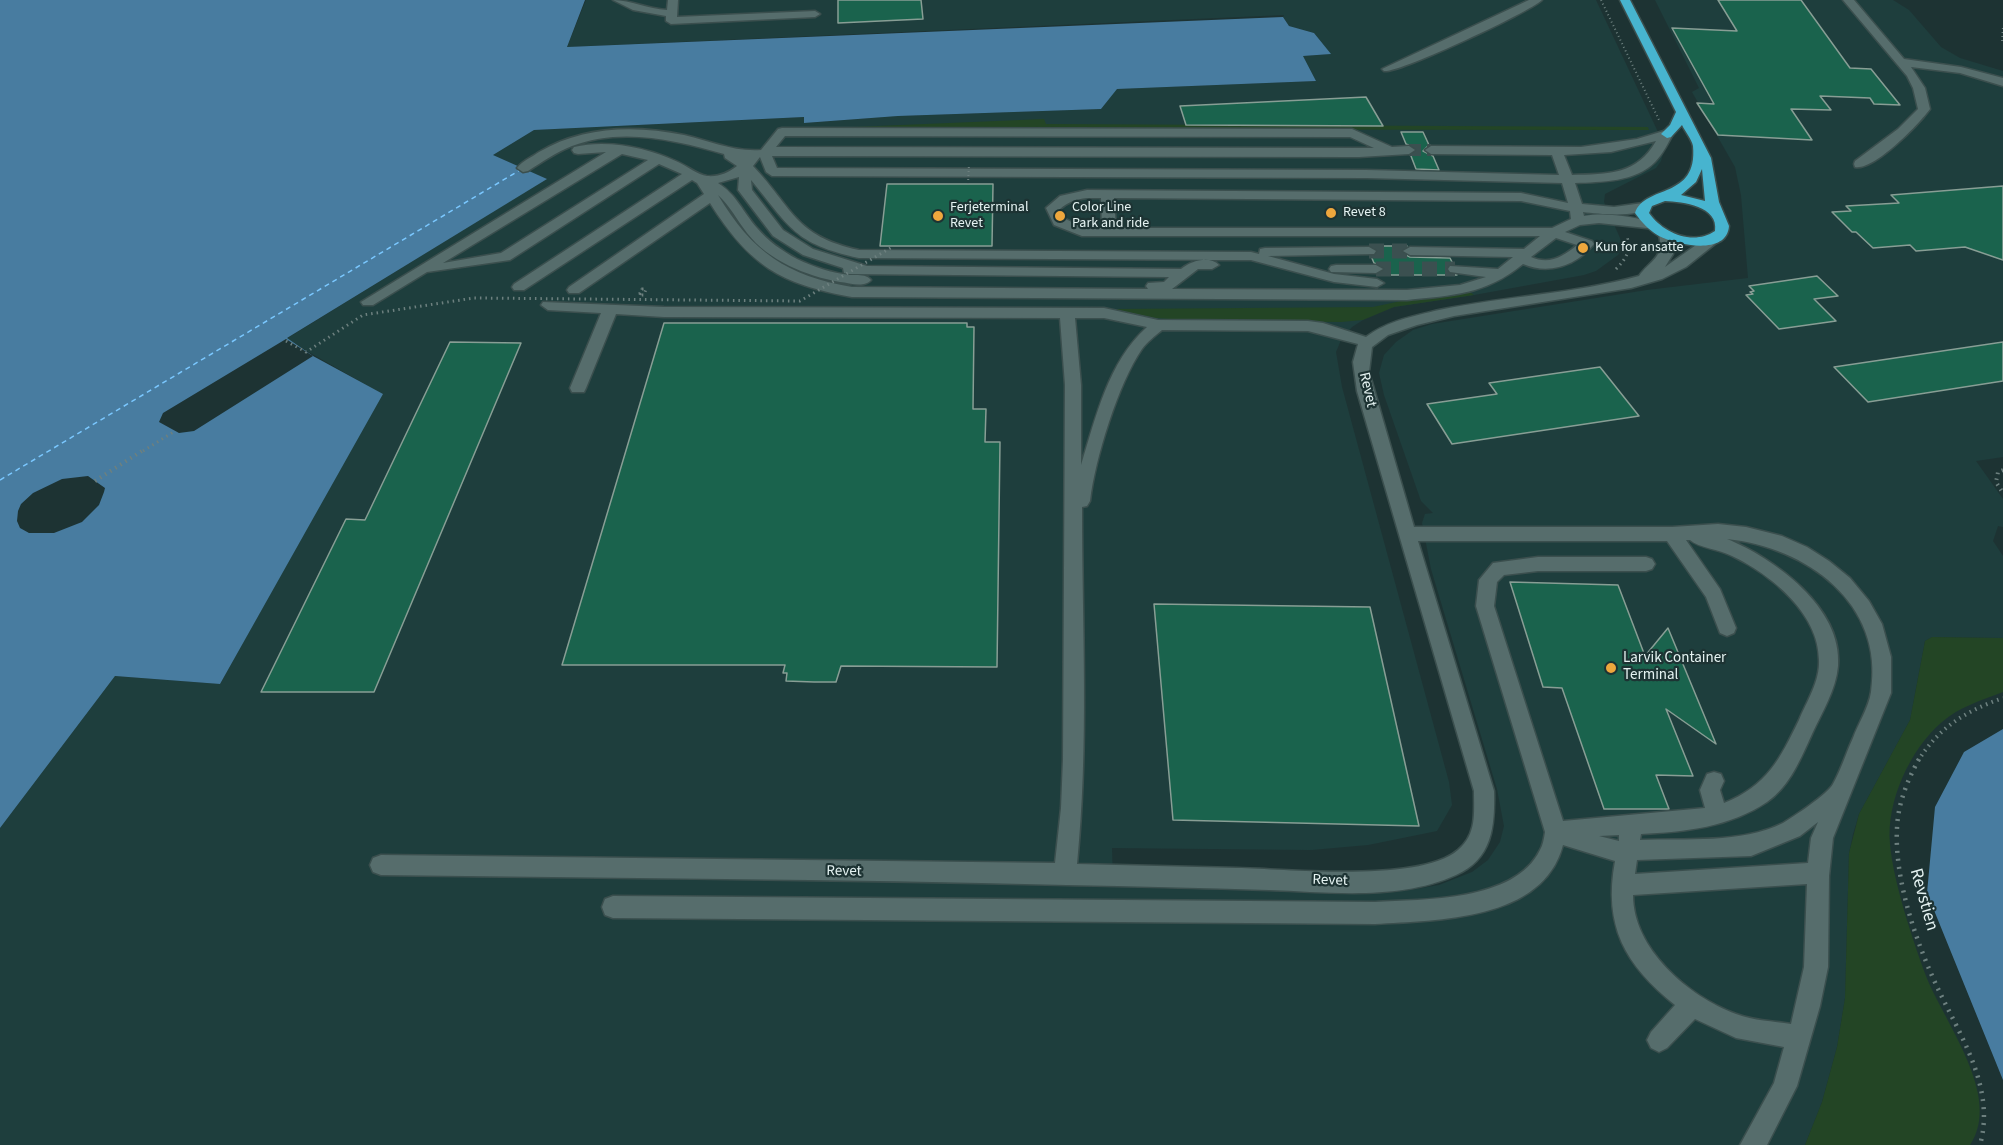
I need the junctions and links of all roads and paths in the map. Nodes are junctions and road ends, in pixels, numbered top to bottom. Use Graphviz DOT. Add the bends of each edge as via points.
graph roads {
  1 [pos="618,0"];
  2 [pos="673,0"];
  3 [pos="1537,0"];
  4 [pos="1601,0"];
  5 [pos="1625,0"];
  6 [pos="1848,0"];
  7 [pos="672,13"];
  8 [pos="815,14"];
  9 [pos="2003,27"];
  10 [pos="2002,41"];
  11 [pos="1901,62"];
  12 [pos="1388,69"];
  13 [pos="2003,82"];
  14 [pos="1682,112"];
  15 [pos="1664,130"];
  16 [pos="1698,146"];
  17 [pos="713,147"];
  18 [pos="619,150"];
  19 [pos="1408,150"];
  20 [pos="1431,150"];
  21 [pos="1556,150"];
  22 [pos="1389,151"];
  23 [pos="765,153"];
  24 [pos="659,158"];
  25 [pos="896,164"];
  26 [pos="975,164"];
  27 [pos="1860,164"];
  28 [pos="745,166"];
  29 [pos="1365,169"];
  30 [pos="1397,175"];
  31 [pos="697,177"];
  32 [pos="1568,179"];
  33 [pos="968,184"];
  34 [pos="737,187"];
  35 [pos="1107,195"];
  36 [pos="1665,197"];
  37 [pos="1643,207"];
  38 [pos="1577,214"];
  39 [pos="1718,216"];
  40 [pos="1651,226"];
  41 [pos="1109,232"];
  42 [pos="1553,232"];
  43 [pos="1625,233"];
  44 [pos="1665,235"];
  45 [pos="1718,236"];
  46 [pos="894,246"];
  47 [pos="1369,250"];
  48 [pos="1410,251"];
  49 [pos="1270,252"];
  50 [pos="1286,256"];
  51 [pos="1525,256"];
  52 [pos="1301,261"];
  53 [pos="1220,262"];
  54 [pos="1365,265"];
  55 [pos="1455,269"];
  56 [pos="420,270"];
  57 [pos="1184,273"];
  58 [pos="1500,274"];
  59 [pos="1610,274"];
  60 [pos="1334,278"];
  61 [pos="1627,284"];
  62 [pos="519,287"];
  63 [pos="642,289"];
  64 [pos="574,290"];
  65 [pos="641,295"];
  66 [pos="368,302"];
  67 [pos="548,305"];
  68 [pos="610,310"];
  69 [pos="1067,314"];
  70 [pos="1158,325"];
  71 [pos="286,341"];
  72 [pos="1367,342"];
  73 [pos="578,388"];
  74 [pos="175,431"];
  75 [pos="2003,470"];
  76 [pos="95,481"];
  77 [pos="2003,493"];
  78 [pos="1407,534"];
  79 [pos="1672,534"];
  80 [pos="1646,564"];
  81 [pos="1072,581"];
  82 [pos="1727,628"];
  83 [pos="2003,698"];
  84 [pos="1714,781"];
  85 [pos="1841,792"];
  86 [pos="1718,814"];
  87 [pos="1631,826"];
  88 [pos="1556,832"];
  89 [pos="1629,851"];
  90 [pos="381,866"];
  91 [pos="1065,874"];
  92 [pos="1818,876"];
  93 [pos="1624,885"];
  94 [pos="613,906"];
  95 [pos="1693,1004"];
  96 [pos="1799,1038"];
  97 [pos="1659,1040"];
  98 [pos="1753,1145"];
  99 [pos="1980,1145"];
  1 -- 7 [label="street" via="633,8"];
  2 -- 7 [label="street"];
  3 -- 12 [label="street"];
  4 -- 15 [label="path"];
  5 -- 14 [label="highway"];
  6 -- 11 [label="street"];
  7 -- 8 [label="street" via="671,21"];
  9 -- 10 [label="path"];
  11 -- 13 [label="street" via="1961,70"];
  11 -- 27 [label="street" via="1920,88 1924,109"];
  14 -- 15 [label="highway" via="1675,127"];
  14 -- 16 [label="highway"];
  15 -- 21 [label="street" via="1651,140 1600,150"];
  15 -- 32 [label="street" via="1650,159 1634,169 1600,178"];
  16 -- 36 [label="highway" via="1695,175 1686,186"];
  16 -- 39 [label="highway" via="1710,170 1710,199"];
  17 -- 18 [label="street" via="677,138 617,133 566,143 523,168 561,152 599,147"];
  17 -- 23 [label="street" via="739,155"];
  17 -- 28 [label="street"];
  18 -- 24 [label="street"];
  18 -- 56 [label="street"];
  19 -- 22 [label="street"];
  20 -- 21 [label="street"];
  21 -- 32 [label="street"];
  22 -- 23 [label="street" via="1360,157"];
  22 -- 23 [label="street" via="1353,137 781,135"];
  22 -- 26 [label="street" via="1363,165"];
  22 -- 29 [label="street"];
  23 -- 25 [label="street" via="774,163"];
  23 -- 25 [label="street" via="773,167"];
  23 -- 28 [label="street"];
  23 -- 30 [label="street" via="771,177 1368,179"];
  24 -- 31 [label="street"];
  24 -- 56 [label="street" via="505,257"];
  25 -- 26 [label="street"];
  26 -- 29 [label="street"];
  26 -- 33 [label="path, bridge"];
  28 -- 31 [label="street" via="726,179"];
  28 -- 34 [label="street"];
  28 -- 34 [label="street"];
  28 -- 49 [label="street" via="770,183 808,228 862,249"];
  29 -- 30 [label="street"];
  30 -- 32 [label="street"];
  31 -- 34 [label="street"];
  31 -- 34 [label="street"];
  31 -- 62 [label="street"];
  32 -- 38 [label="street"];
  34 -- 53 [label="street" via="816,246 857,258"];
  34 -- 57 [label="street" via="785,239 808,252 852,266"];
  34 -- 57 [label="street" via="747,235 763,250 790,266 843,283 1167,286"];
  34 -- 58 [label="street" via="745,243 768,262 796,277 852,292 1390,296 1475,286"];
  34 -- 60 [label="street" via="820,242 859,254 1251,256"];
  34 -- 64 [label="street"];
  35 -- 38 [label="street" via="1521,197"];
  35 -- 41 [label="street"];
  35 -- 41 [label="street" via="1071,196 1053,208 1060,224 1069,229"];
  36 -- 37 [label="highway" via="1650,200"];
  36 -- 39 [label="highway" via="1696,202"];
  37 -- 38 [label="street"];
  37 -- 40 [label="highway" via="1642,213"];
  38 -- 40 [label="street"];
  38 -- 42 [label="street"];
  39 -- 45 [label="highway" via="1723,224"];
  40 -- 44 [label="highway"];
  41 -- 42 [label="street"];
  42 -- 51 [label="street"];
  42 -- 51 [label="street" via="1587,244 1566,262 1538,266"];
  43 -- 59 [label="path" via="1629,242 1627,257"];
  44 -- 45 [label="highway" via="1696,242"];
  44 -- 61 [label="street" via="1667,254 1661,263 1647,276"];
  45 -- 61 [label="street" via="1673,270"];
  46 -- 71 [label="path, bridge" via="800,301 474,298 363,315 306,352"];
  47 -- 49 [label="street"];
  48 -- 51 [label="street"];
  49 -- 50 [label="street"];
  50 -- 52 [label="street"];
  50 -- 54 [label="street" via="1346,256"];
  51 -- 58 [label="street"];
  52 -- 54 [label="street"];
  52 -- 54 [label="street"];
  53 -- 57 [label="street"];
  53 -- 60 [label="street" via="1255,263"];
  55 -- 58 [label="street"];
  56 -- 66 [label="street"];
  58 -- 60 [label="street" via="1459,283"];
  61 -- 72 [label="street" via="1420,318 1384,329"];
  63 -- 65 [label="path, bridge"];
  67 -- 68 [label="street"];
  68 -- 69 [label="street"];
  68 -- 73 [label="street"];
  69 -- 70 [label="street" via="1104,313"];
  69 -- 81 [label="street" via="1073,385"];
  70 -- 72 [label="street" via="1308,326"];
  70 -- 81 [label="street" via="1137,345 1106,409 1083,487"];
  72 -- 78 [label="street, Revet" via="1361,357 1362,378"];
  74 -- 76 [label="path"];
  75 -- 77 [label="path" via="1998,472 1996,482"];
  78 -- 79 [label="street"];
  78 -- 91 [label="street, Revet" via="1484,791 1482,835 1472,850 1434,874 1405,880"];
  79 -- 82 [label="street" via="1714,594"];
  79 -- 85 [label="street" via="1718,531 1776,541 1822,566 1862,606 1875,629 1881,657 1881,693"];
  79 -- 86 [label="street" via="1704,538 1755,561 1797,593 1825,633 1829,660 1822,692 1780,775 1761,795"];
  80 -- 88 [label="street" via="1538,564 1499,568 1488,580 1485,606"];
  81 -- 91 [label="street" via="1074,759"];
  83 -- 99 [label="path, Revstien" via="1953,721 1929,744 1904,793 1897,829 1899,862 1932,975 1967,1048 1988,1106 1988,1122"];
  84 -- 86 [label="street" via="1710,790"];
  85 -- 89 [label="street" via="1792,830 1751,846"];
  85 -- 92 [label="street" via="1822,838"];
  86 -- 87 [label="street" via="1694,821"];
  87 -- 88 [label="street"];
  87 -- 89 [label="street"];
  88 -- 89 [label="street" via="1612,851"];
  88 -- 94 [label="street" via="1547,859 1528,880 1494,899 1375,913"];
  89 -- 93 [label="street"];
  90 -- 91 [label="street, Revet"];
  92 -- 93 [label="street" via="1805,873"];
  92 -- 96 [label="street" via="1816,967"];
  93 -- 95 [label="street" via="1623,913 1648,966"];
  95 -- 96 [label="street" via="1737,1027"];
  95 -- 97 [label="street"];
  96 -- 98 [label="street" via="1785,1086"];
}
